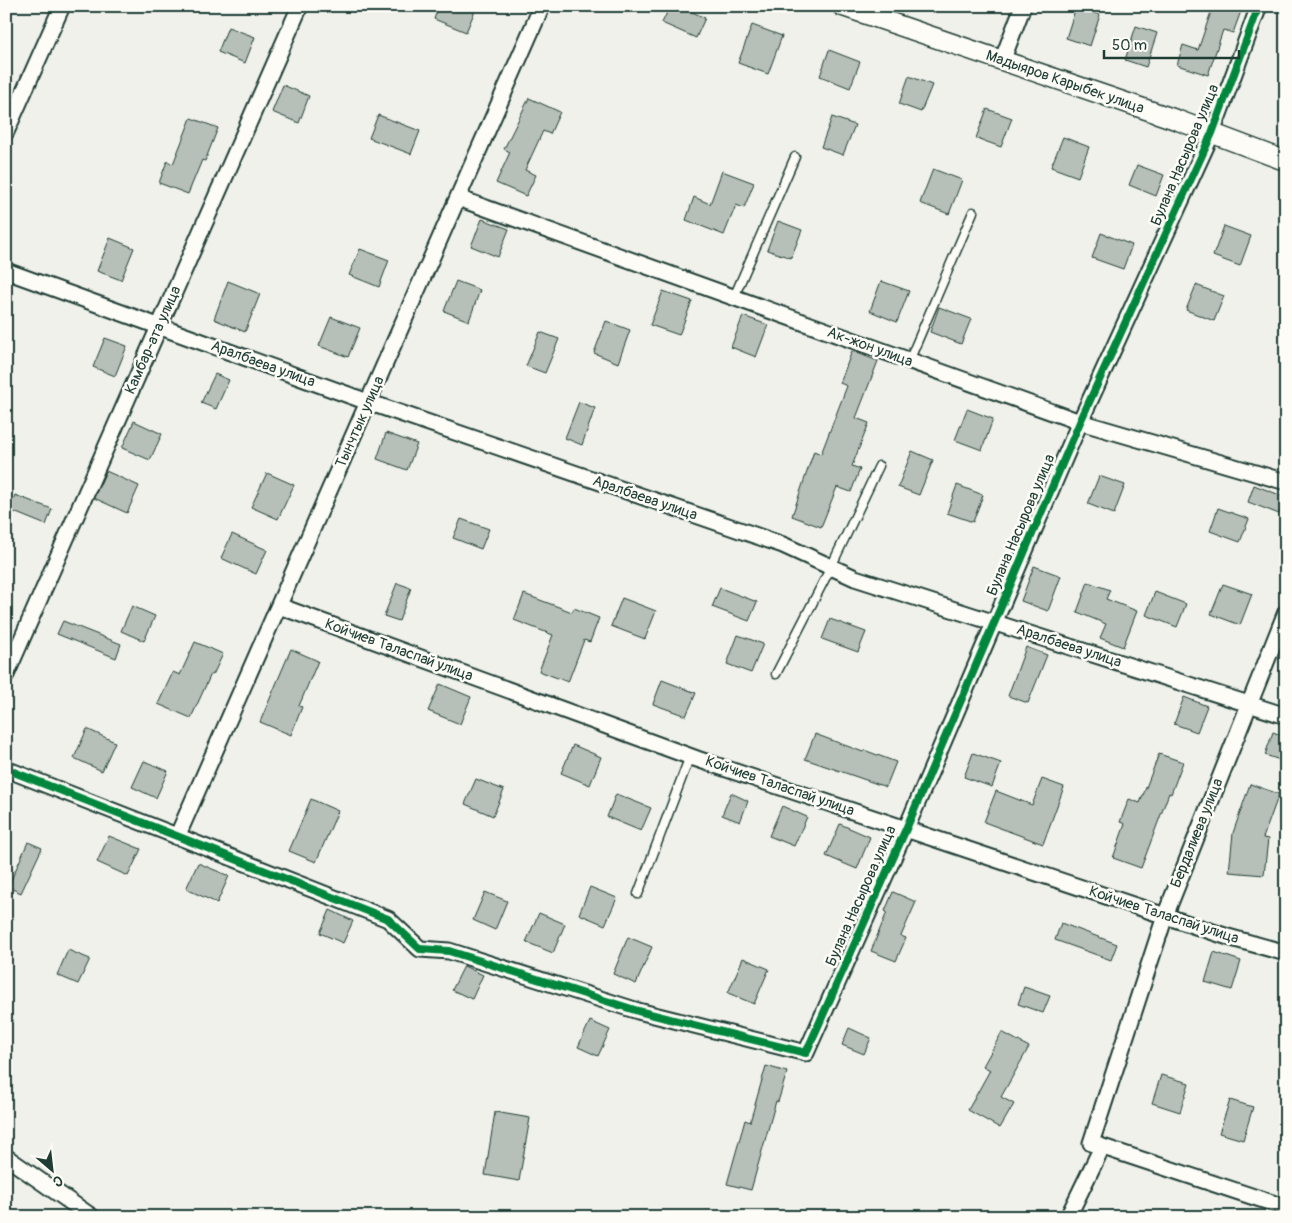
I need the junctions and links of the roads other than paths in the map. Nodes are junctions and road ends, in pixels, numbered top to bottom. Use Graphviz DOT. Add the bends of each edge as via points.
graph roads {
  1 [pos="62,6"];
  2 [pos="300,6"];
  3 [pos="542,6"];
  4 [pos="842,6"];
  5 [pos="1023,6"];
  6 [pos="1259,6"];
  7 [pos="1002,61"];
  8 [pos="6,132"];
  9 [pos="1212,133"];
  10 [pos="795,157"];
  11 [pos="1286,161"];
  12 [pos="458,198"];
  13 [pos="973,212"];
  14 [pos="6,271"];
  15 [pos="734,298"];
  16 [pos="159,326"];
  17 [pos="909,361"];
  18 [pos="368,402"];
  19 [pos="1080,422"];
  20 [pos="879,466"];
  21 [pos="1286,482"];
  22 [pos="831,567"];
  23 [pos="279,606"];
  24 [pos="1286,612"];
  25 [pos="994,622"];
  26 [pos="776,674"];
  27 [pos="6,675"];
  28 [pos="1249,704"];
  29 [pos="1286,716"];
  30 [pos="690,756"];
  31 [pos="6,769"];
  32 [pos="906,829"];
  33 [pos="177,837"];
  34 [pos="638,894"];
  35 [pos="1165,916"];
  36 [pos="1286,953"];
  37 [pos="1096,1145"];
  38 [pos="6,1157"];
  39 [pos="1286,1206"];
  40 [pos="92,1217"];
  41 [pos="1068,1217"];
  1 -- 8 [label="street"];
  2 -- 16 [label="street, Камбар-ата улица"];
  3 -- 12 [label="street, Тынчтык улица"];
  4 -- 7 [label="street, Мадыяров Карыбек улица"];
  5 -- 7 [label="street"];
  6 -- 9 [label="street, Булана Насырова улица"];
  7 -- 9 [label="street, Мадыяров Карыбек улица"];
  9 -- 11 [label="street, Мадыяров Карыбек улица"];
  9 -- 19 [label="street, Булана Насырова улица"];
  10 -- 15 [label="lane"];
  12 -- 15 [label="street, Ак-жон улица"];
  12 -- 18 [label="street, Тынчтык улица"];
  13 -- 17 [label="lane"];
  14 -- 16 [label="street, Аралбаева улица"];
  15 -- 17 [label="street, Ак-жон улица"];
  16 -- 18 [label="street, Аралбаева улица"];
  16 -- 27 [label="street, Камбар-ата улица"];
  17 -- 19 [label="street, Ак-жон улица"];
  18 -- 22 [label="street, Аралбаева улица" via="783,546"];
  18 -- 23 [label="street, Тынчтык улица"];
  19 -- 21 [label="street, Ак-жон улица"];
  19 -- 25 [label="street, Булана Насырова улица"];
  20 -- 22 [label="lane"];
  22 -- 25 [label="street, Аралбаева улица" via="855,578"];
  22 -- 26 [label="lane"];
  23 -- 30 [label="street, Койчиев Таласпай улица"];
  23 -- 33 [label="street, Тынчтык улица"];
  24 -- 28 [label="street, Бердалиева улица"];
  25 -- 28 [label="street, Аралбаева улица"];
  25 -- 32 [label="street, Булана Насырова улица"];
  28 -- 29 [label="street, Аралбаева улица"];
  28 -- 35 [label="street, Бердалиева улица"];
  30 -- 32 [label="street, Койчиев Таласпай улица"];
  30 -- 34 [label="lane"];
  31 -- 33 [label="street"];
  32 -- 33 [label="street, Булана Насырова улица" via="806,1053 638,1011 449,951 420,949 388,919"];
  32 -- 35 [label="street, Койчиев Таласпай улица"];
  35 -- 36 [label="street, Койчиев Таласпай улица"];
  35 -- 37 [label="street, Бердалиева улица"];
  37 -- 39 [label="street"];
  37 -- 41 [label="street, Бердалиева улица"];
  38 -- 40 [label="street"];
}
